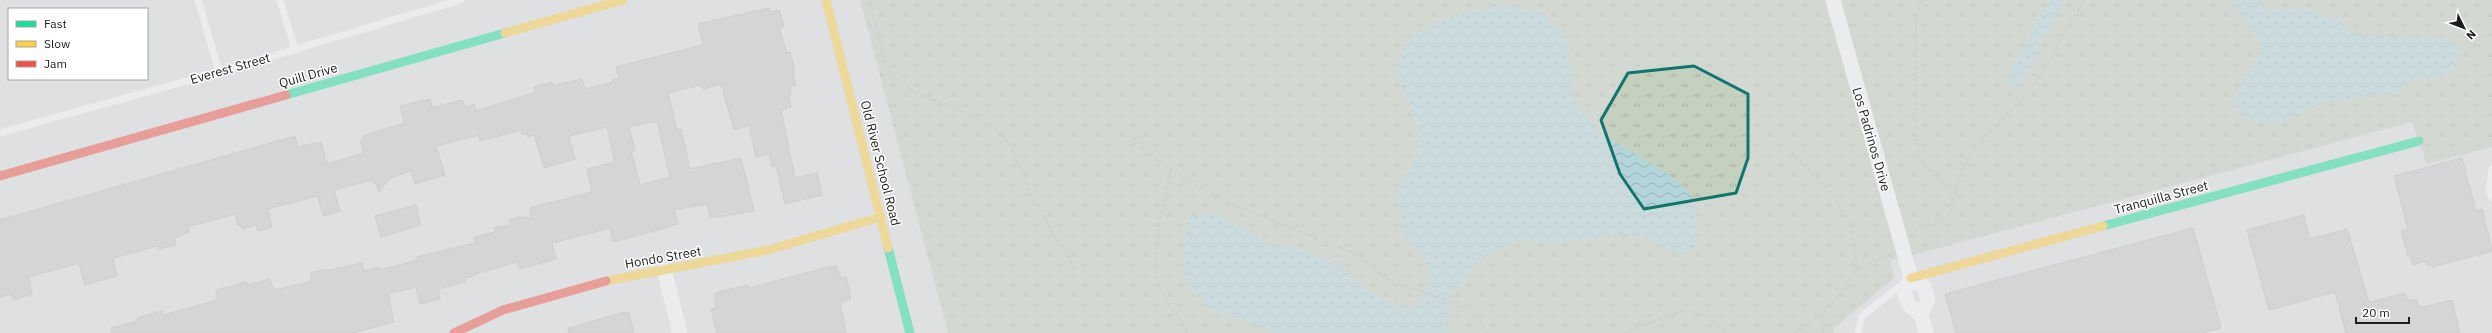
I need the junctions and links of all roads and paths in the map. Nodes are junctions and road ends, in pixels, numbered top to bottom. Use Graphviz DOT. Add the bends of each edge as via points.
graph roads {
  1 [pos="198,0"];
  2 [pos="280,0"];
  3 [pos="460,0"];
  4 [pos="622,0"];
  5 [pos="826,0"];
  6 [pos="870,0"];
  7 [pos="1833,0"];
  8 [pos="1921,0"];
  9 [pos="2084,0"];
  10 [pos="295,49"];
  11 [pos="219,72"];
  12 [pos="0,133"];
  13 [pos="1133,137"];
  14 [pos="2419,141"];
  15 [pos="1791,151"];
  16 [pos="2492,169"];
  17 [pos="1171,170"];
  18 [pos="0,176"];
  19 [pos="2492,198"];
  20 [pos="1955,199"];
  21 [pos="881,217"];
  22 [pos="1901,244"];
  23 [pos="1857,268"];
  24 [pos="1074,269"];
  25 [pos="664,270"];
  26 [pos="1911,278"];
  27 [pos="1822,315"];
  28 [pos="1921,315"];
  29 [pos="459,332"];
  30 [pos="680,333"];
  31 [pos="910,333"];
  32 [pos="1188,333"];
  33 [pos="1487,333"];
  34 [pos="1624,333"];
  35 [pos="1727,333"];
  36 [pos="1793,333"];
  37 [pos="1824,333"];
  38 [pos="1858,333"];
  39 [pos="1926,333"];
  1 -- 11 [label="lane"];
  2 -- 10 [label="lane"];
  3 -- 10 [label="lane, Everest Street"];
  4 -- 18 [label="street, Quill Drive"];
  5 -- 21 [label="street, Old River School Road"];
  6 -- 24 [label="path" via="885,61 893,76 917,94 963,111 994,128 1010,144 1031,195"];
  7 -- 22 [label="street, Los Padrinos Drive"];
  8 -- 20 [label="path" via="1916,22 1915,135 1920,159"];
  9 -- 20 [label="path" via="2037,81 1972,151 1961,172"];
  10 -- 11 [label="lane, Everest Street"];
  11 -- 12 [label="lane, Everest Street"];
  13 -- 17 [label="path" via="1151,156"];
  14 -- 26 [label="street, Tranquilla Street"];
  15 -- 23 [label="path" via="1835,199 1852,227"];
  16 -- 19 [label="lane" via="2489,190"];
  17 -- 32 [label="path" via="1157,247 1156,271 1160,288"];
  17 -- 33 [label="path" via="1216,198 1352,252 1393,283 1419,290 1472,311"];
  20 -- 22 [label="path" via="1950,213 1943,222 1916,231"];
  21 -- 25 [label="street, Hondo Street" via="768,250"];
  21 -- 31 [label="street, Old River School Road"];
  22 -- 23 [label="path" via="1888,256"];
  22 -- 26 [label="street, Los Padrinos Drive"];
  23 -- 27 [label="path" via="1844,290"];
  25 -- 29 [label="street, Hondo Street" via="614,280 503,310"];
  25 -- 30 [label="street"];
  26 -- 28 [label="street" via="1904,291 1908,304"];
  26 -- 28 [label="street" via="1924,287 1928,299"];
  26 -- 38 [label="lane" via="1862,316"];
  27 -- 36 [label="path"];
  27 -- 37 [label="path"];
  28 -- 39 [label="street"];
  34 -- 35 [label="path" via="1686,309 1708,317"];
}
